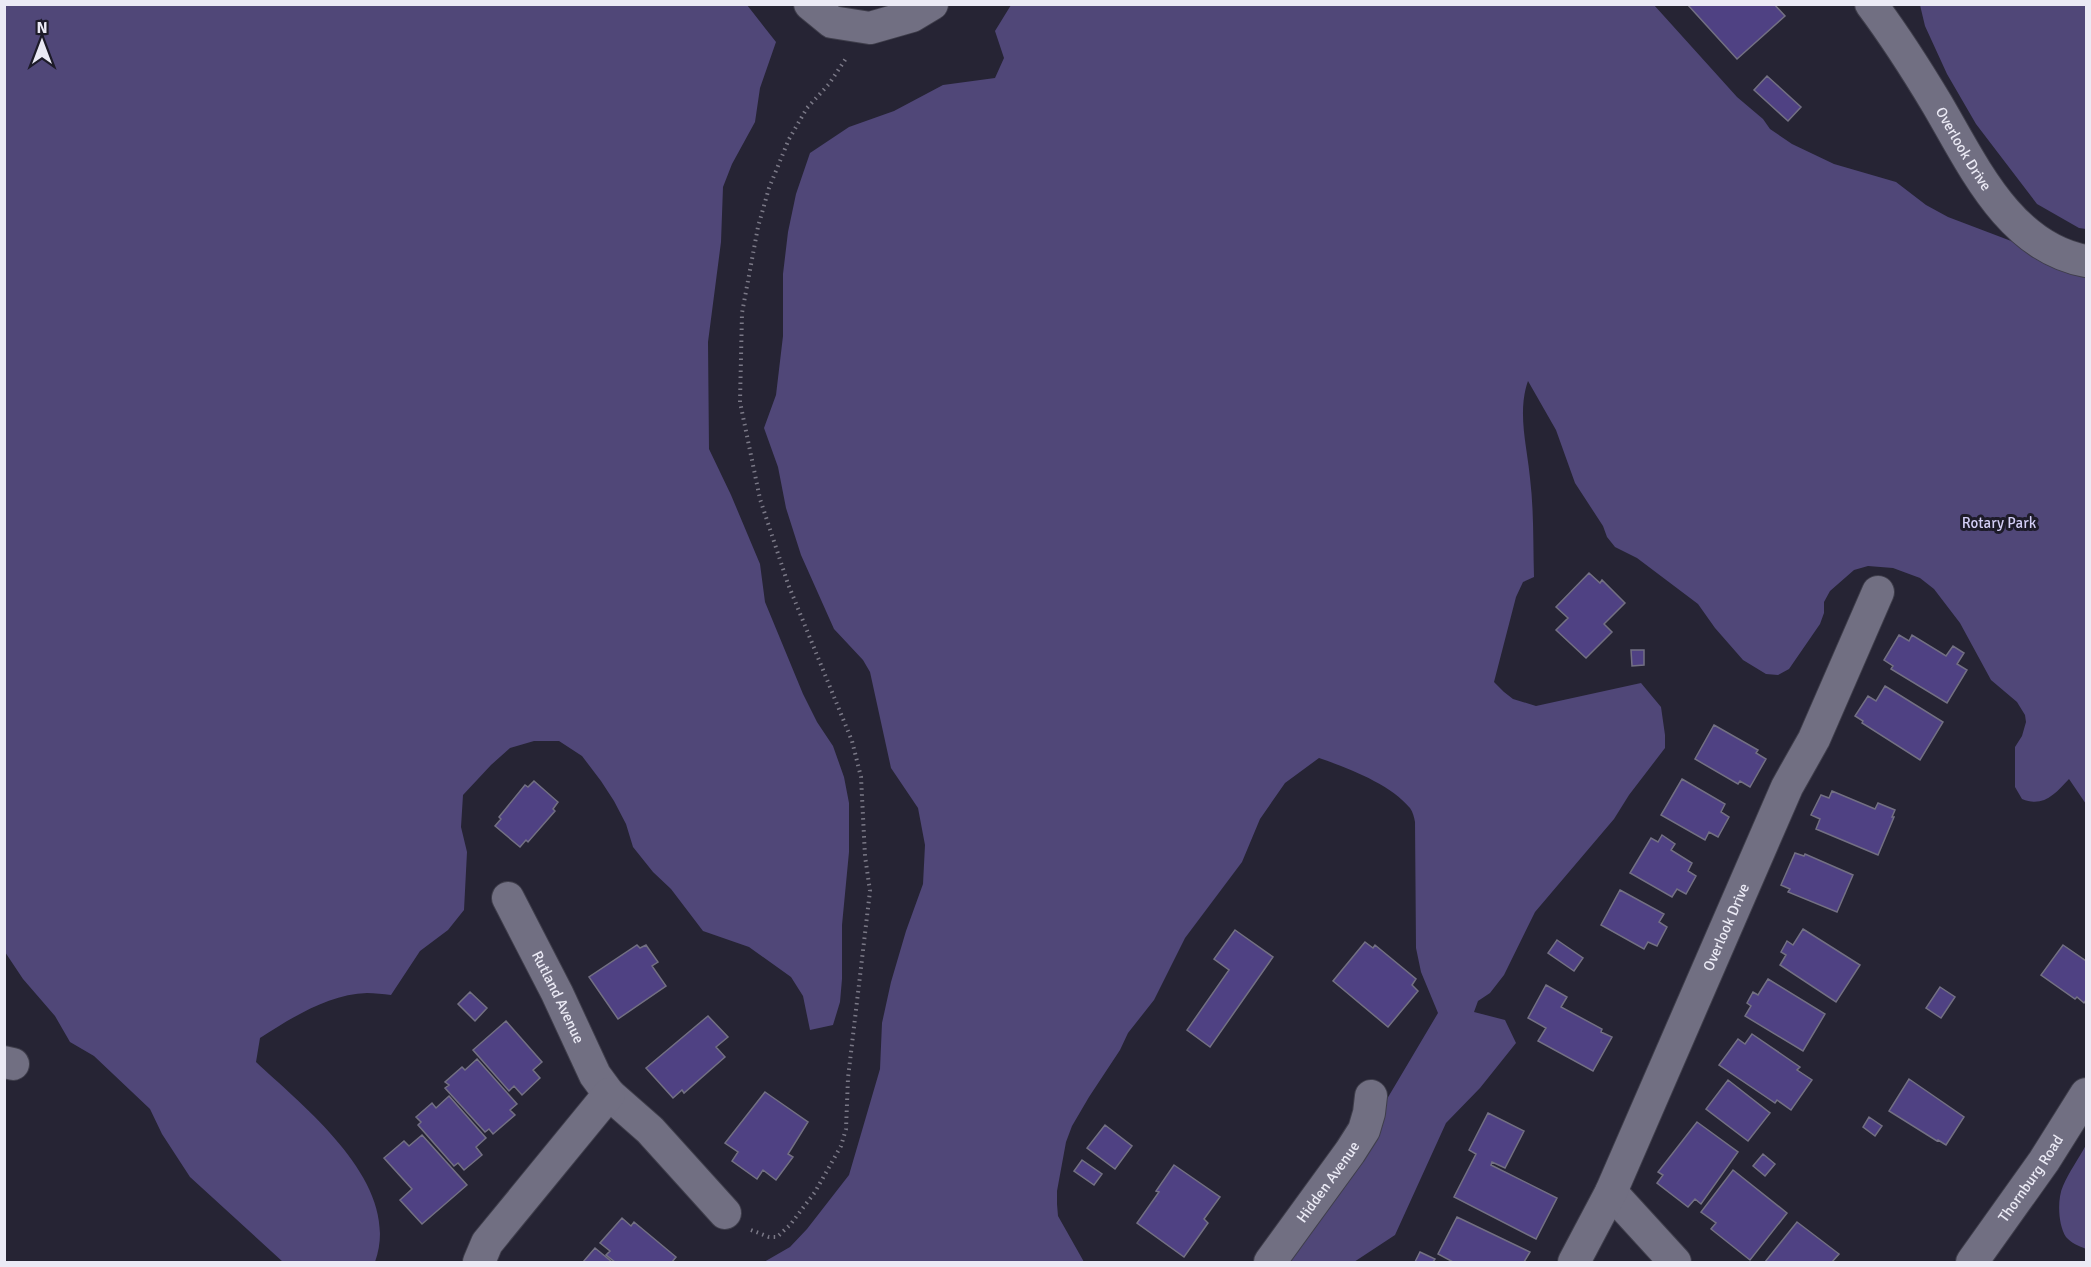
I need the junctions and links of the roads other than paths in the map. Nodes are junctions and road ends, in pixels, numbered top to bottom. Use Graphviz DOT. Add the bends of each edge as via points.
graph roads {
  1 [pos="810,4"];
  2 [pos="932,4"];
  3 [pos="1870,4"];
  4 [pos="2086,261"];
  5 [pos="1878,592"];
  6 [pos="508,898"];
  7 [pos="609,1094"];
  8 [pos="2086,1094"];
  9 [pos="1371,1096"];
  10 [pos="1611,1192"];
  11 [pos="725,1213"];
  12 [pos="479,1263"];
  13 [pos="1270,1263"];
  14 [pos="1574,1263"];
  15 [pos="1675,1263"];
  16 [pos="1972,1263"];
  1 -- 2 [label="street" via="832,22 870,28 912,16"];
  3 -- 4 [label="street, Overlook Drive" via="1899,42 1981,180 2014,221 2040,244"];
  5 -- 10 [label="street, Overlook Drive" via="1814,739 1787,787"];
  6 -- 7 [label="street, Rutland Avenue" via="595,1075"];
  7 -- 11 [label="street, Rutland Avenue" via="650,1130"];
  7 -- 12 [label="street" via="487,1243"];
  8 -- 16 [label="street, Thornburg Road"];
  9 -- 13 [label="street, Hidden Avenue" via="1364,1130"];
  10 -- 14 [label="street, Overlook Drive"];
  10 -- 15 [label="street"];
}
